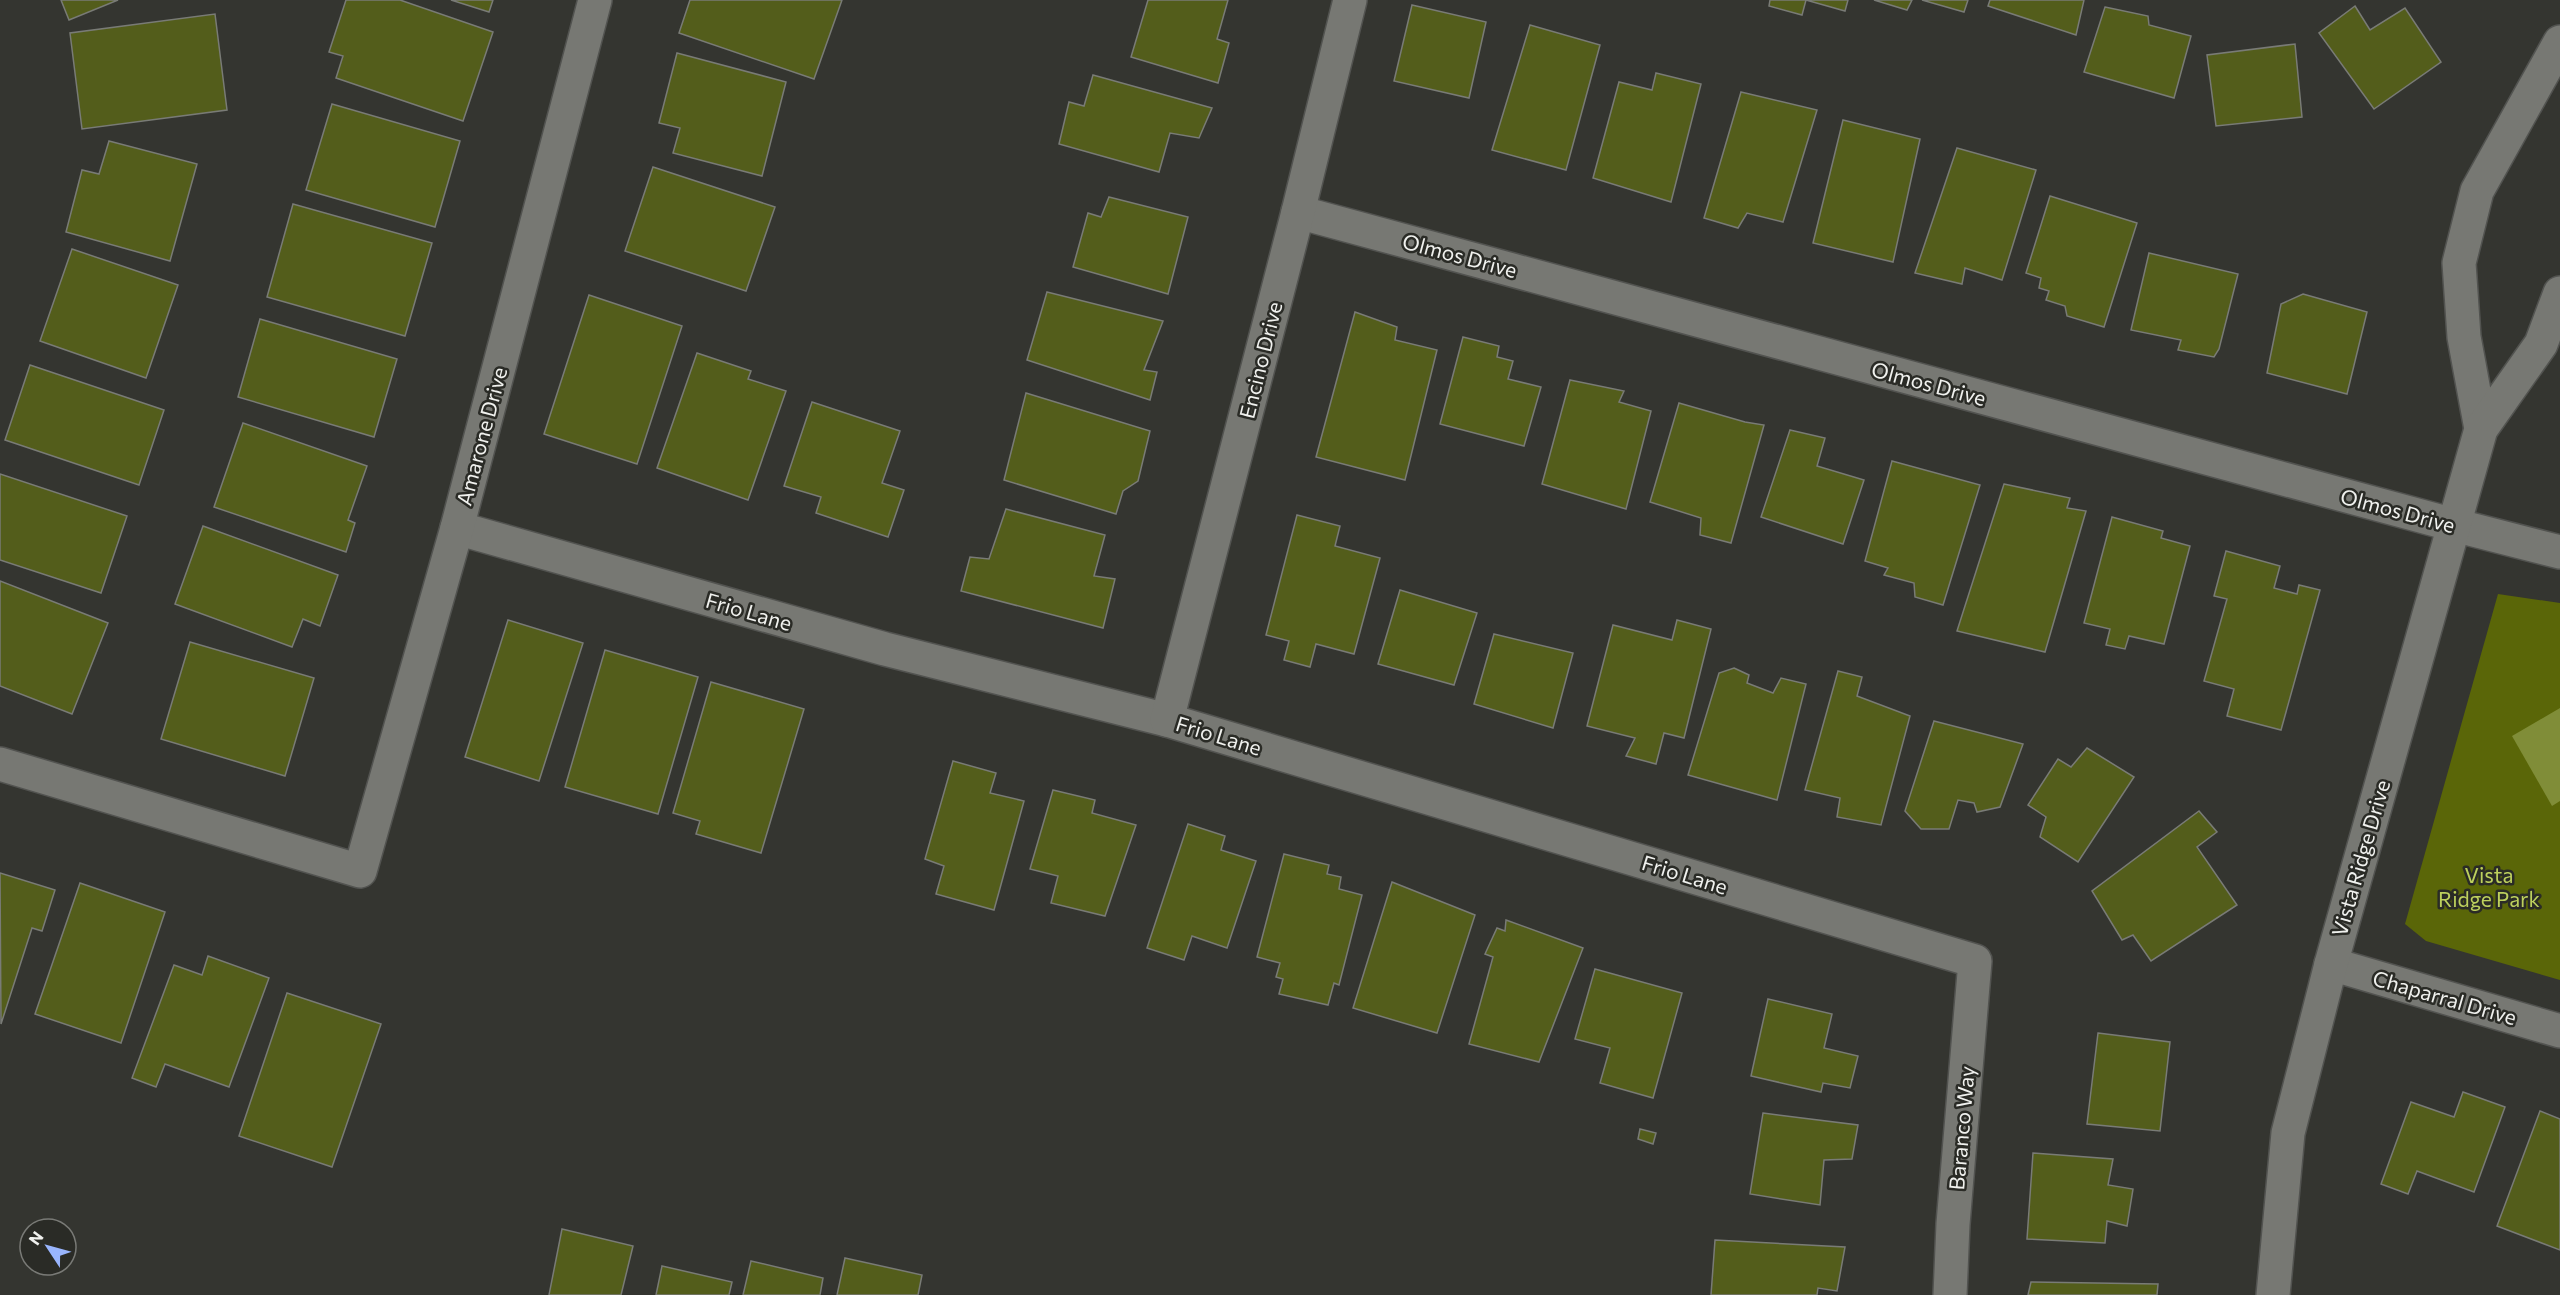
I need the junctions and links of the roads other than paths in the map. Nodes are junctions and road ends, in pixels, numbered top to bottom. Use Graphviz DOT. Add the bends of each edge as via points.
graph roads {
  1 [pos="595,0"];
  2 [pos="1350,0"];
  3 [pos="2560,42"];
  4 [pos="1298,212"];
  5 [pos="2560,293"];
  6 [pos="2481,429"];
  7 [pos="2454,525"];
  8 [pos="457,528"];
  9 [pos="2560,552"];
  10 [pos="1167,720"];
  11 [pos="0,764"];
  12 [pos="1975,961"];
  13 [pos="2331,964"];
  14 [pos="2560,1030"];
  15 [pos="1950,1295"];
  16 [pos="2273,1295"];
  1 -- 8 [label="street, Amarone Drive"];
  2 -- 4 [label="street, Encino Drive"];
  3 -- 6 [label="street, Vista Ridge Drive" via="2477,191 2458,263 2464,337"];
  4 -- 7 [label="street, Olmos Drive"];
  4 -- 10 [label="street, Encino Drive"];
  5 -- 6 [label="street, Vista Ridge Drive" via="2541,344"];
  6 -- 7 [label="street, Vista Ridge Drive"];
  7 -- 9 [label="street, Olmos Drive"];
  7 -- 13 [label="street, Vista Ridge Drive"];
  8 -- 10 [label="street, Frio Lane" via="885,649"];
  8 -- 11 [label="street, Amarone Drive" via="360,871"];
  10 -- 12 [label="street, Frio Lane"];
  12 -- 15 [label="street, Baranco Way"];
  13 -- 14 [label="street, Chaparral Drive"];
  13 -- 16 [label="street, Vista Ridge Drive" via="2288,1133"];
}
